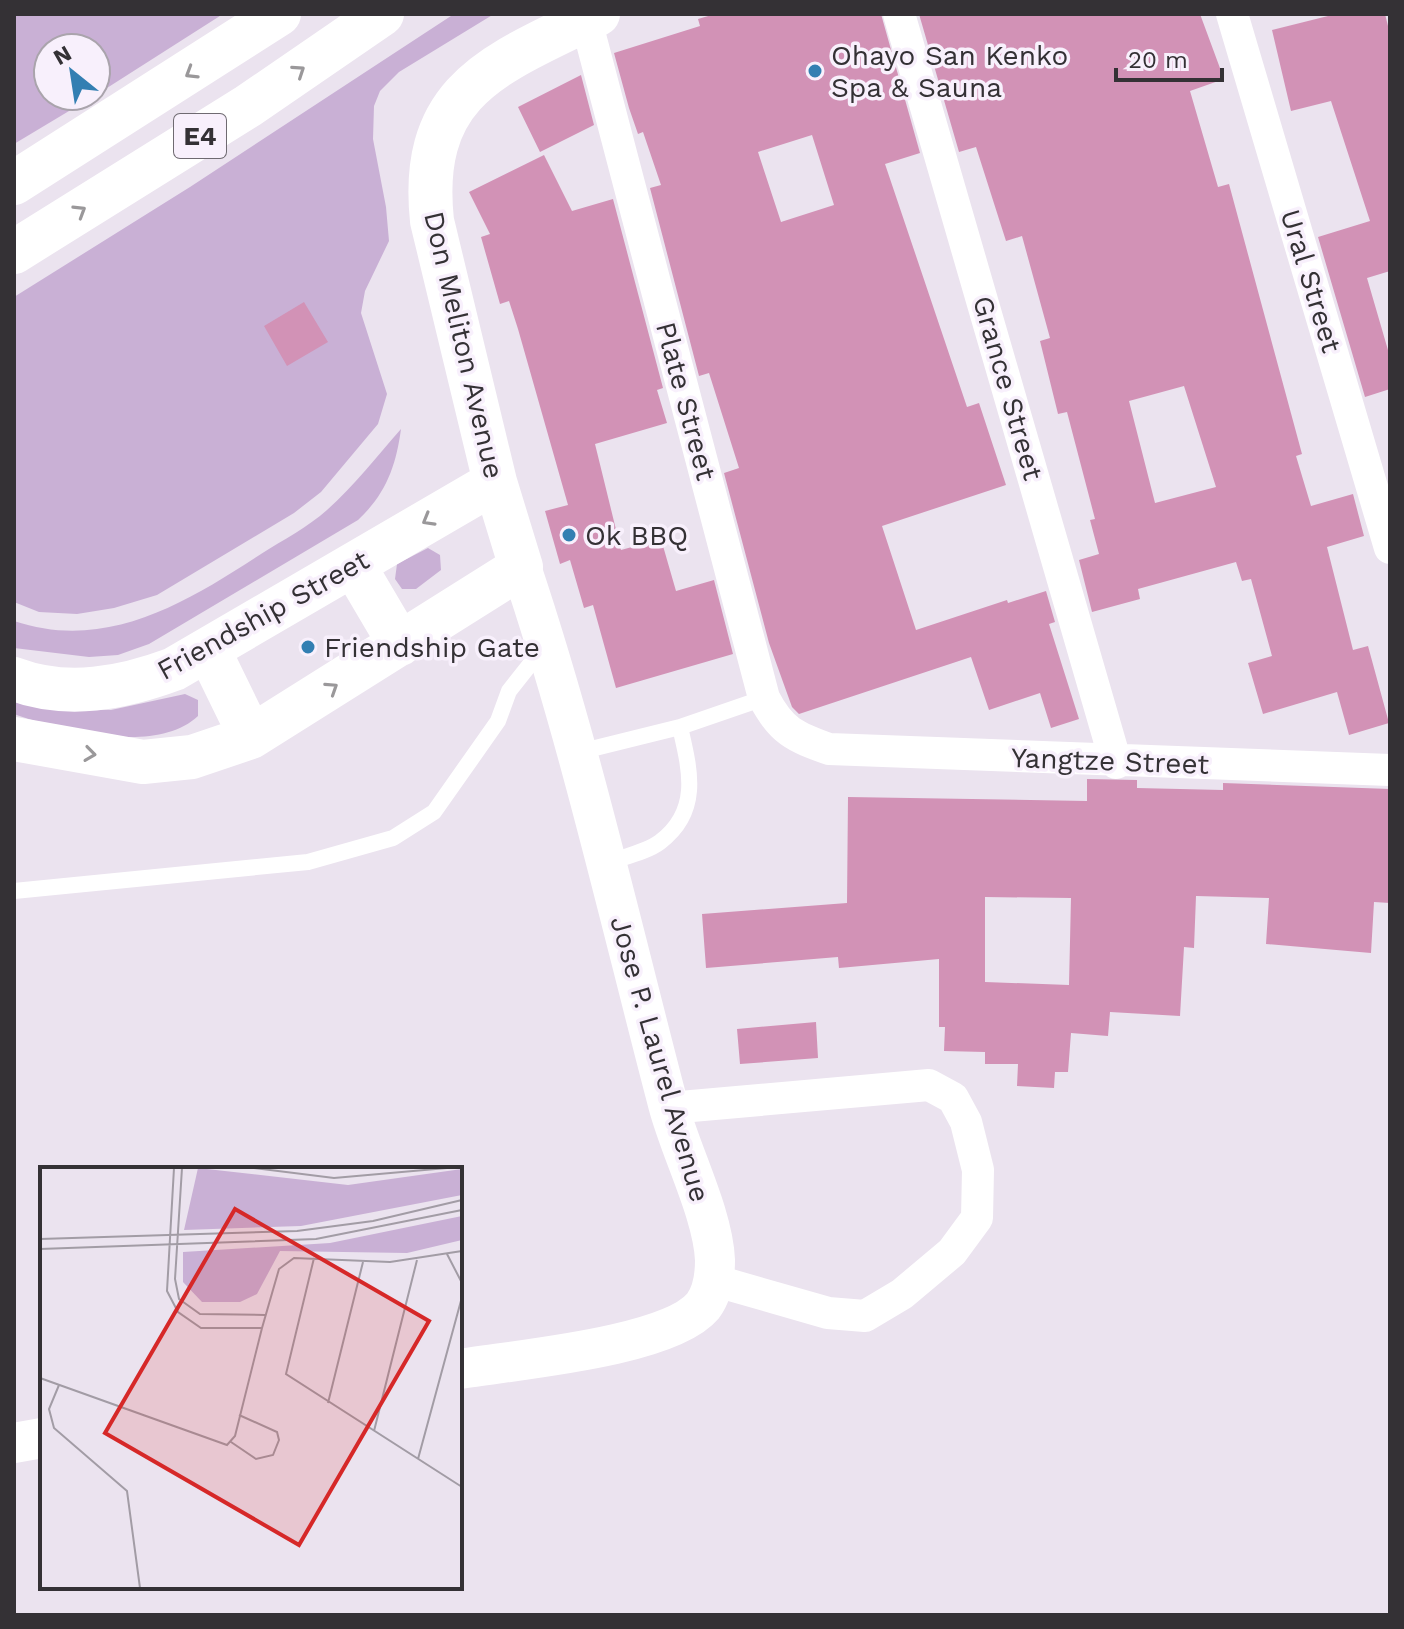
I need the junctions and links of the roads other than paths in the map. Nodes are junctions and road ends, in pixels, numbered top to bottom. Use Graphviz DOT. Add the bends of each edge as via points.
graph roads {
  1 [pos="279,14"];
  2 [pos="382,14"];
  3 [pos="899,14"];
  4 [pos="1232,14"];
  5 [pos="592,17"];
  6 [pos="14,183"];
  7 [pos="14,252"];
  8 [pos="495,482"];
  9 [pos="1390,548"];
  10 [pos="354,566"];
  11 [pos="521,567"];
  12 [pos="547,643"];
  13 [pos="400,644"];
  14 [pos="209,651"];
  15 [pos="14,679"];
  16 [pos="764,698"];
  17 [pos="680,727"];
  18 [pos="251,737"];
  19 [pos="14,739"];
  20 [pos="829,749"];
  21 [pos="575,753"];
  22 [pos="1116,763"];
  23 [pos="1390,770"];
  24 [pos="605,863"];
  25 [pos="14,891"];
  26 [pos="669,1108"];
  27 [pos="713,1280"];
  28 [pos="462,1369"];
  29 [pos="40,1438"];
  30 [pos="14,1443"];
  1 -- 6 [label="main road, E4, one-way"];
  7 -- 2 [label="main road, E4, one-way" via="248,106"];
  3 -- 22 [label="street, Grance Street"];
  4 -- 9 [label="street, Ural Street"];
  5 -- 8 [label="main road, Don Meliton Avenue" via="474,82 454,103 431,159 432,221"];
  5 -- 16 [label="street, Plate Street"];
  8 -- 10 [label="main road, Friendship Street, one-way"];
  8 -- 11 [label="main road, Don Meliton Avenue"];
  10 -- 13 [label="main road"];
  10 -- 14 [label="main road, Friendship Street"];
  11 -- 12 [label="street, Jose P. Laurel Avenue"];
  11 -- 13 [label="main road"];
  12 -- 21 [label="street, Jose P. Laurel Avenue"];
  12 -- 25 [label="lane" via="509,691 498,721 434,812 393,838 308,862"];
  18 -- 13 [label="main road, one-way"];
  14 -- 15 [label="main road, Friendship Street" via="138,683 104,689"];
  14 -- 18 [label="main road"];
  16 -- 17 [label="lane"];
  16 -- 20 [label="street, Plate Street" via="776,722 799,739"];
  17 -- 21 [label="lane"];
  17 -- 24 [label="lane" via="692,782 687,812 659,843"];
  19 -- 18 [label="main road, one-way" via="143,762 192,757"];
  20 -- 22 [label="street, Yangtze Street"];
  21 -- 24 [label="street, Jose P. Laurel Avenue"];
  22 -- 23 [label="street, Yangtze Street"];
  24 -- 26 [label="street, Jose P. Laurel Avenue"];
  26 -- 27 [label="street, Jose P. Laurel Avenue" via="711,1236"];
  26 -- 27 [label="street" via="929,1085 953,1098 966,1122 978,1170 977,1218 952,1252 902,1294 865,1316 828,1313"];
  27 -- 28 [label="street" via="701,1308 648,1336"];
  29 -- 30 [label="street"];
}
